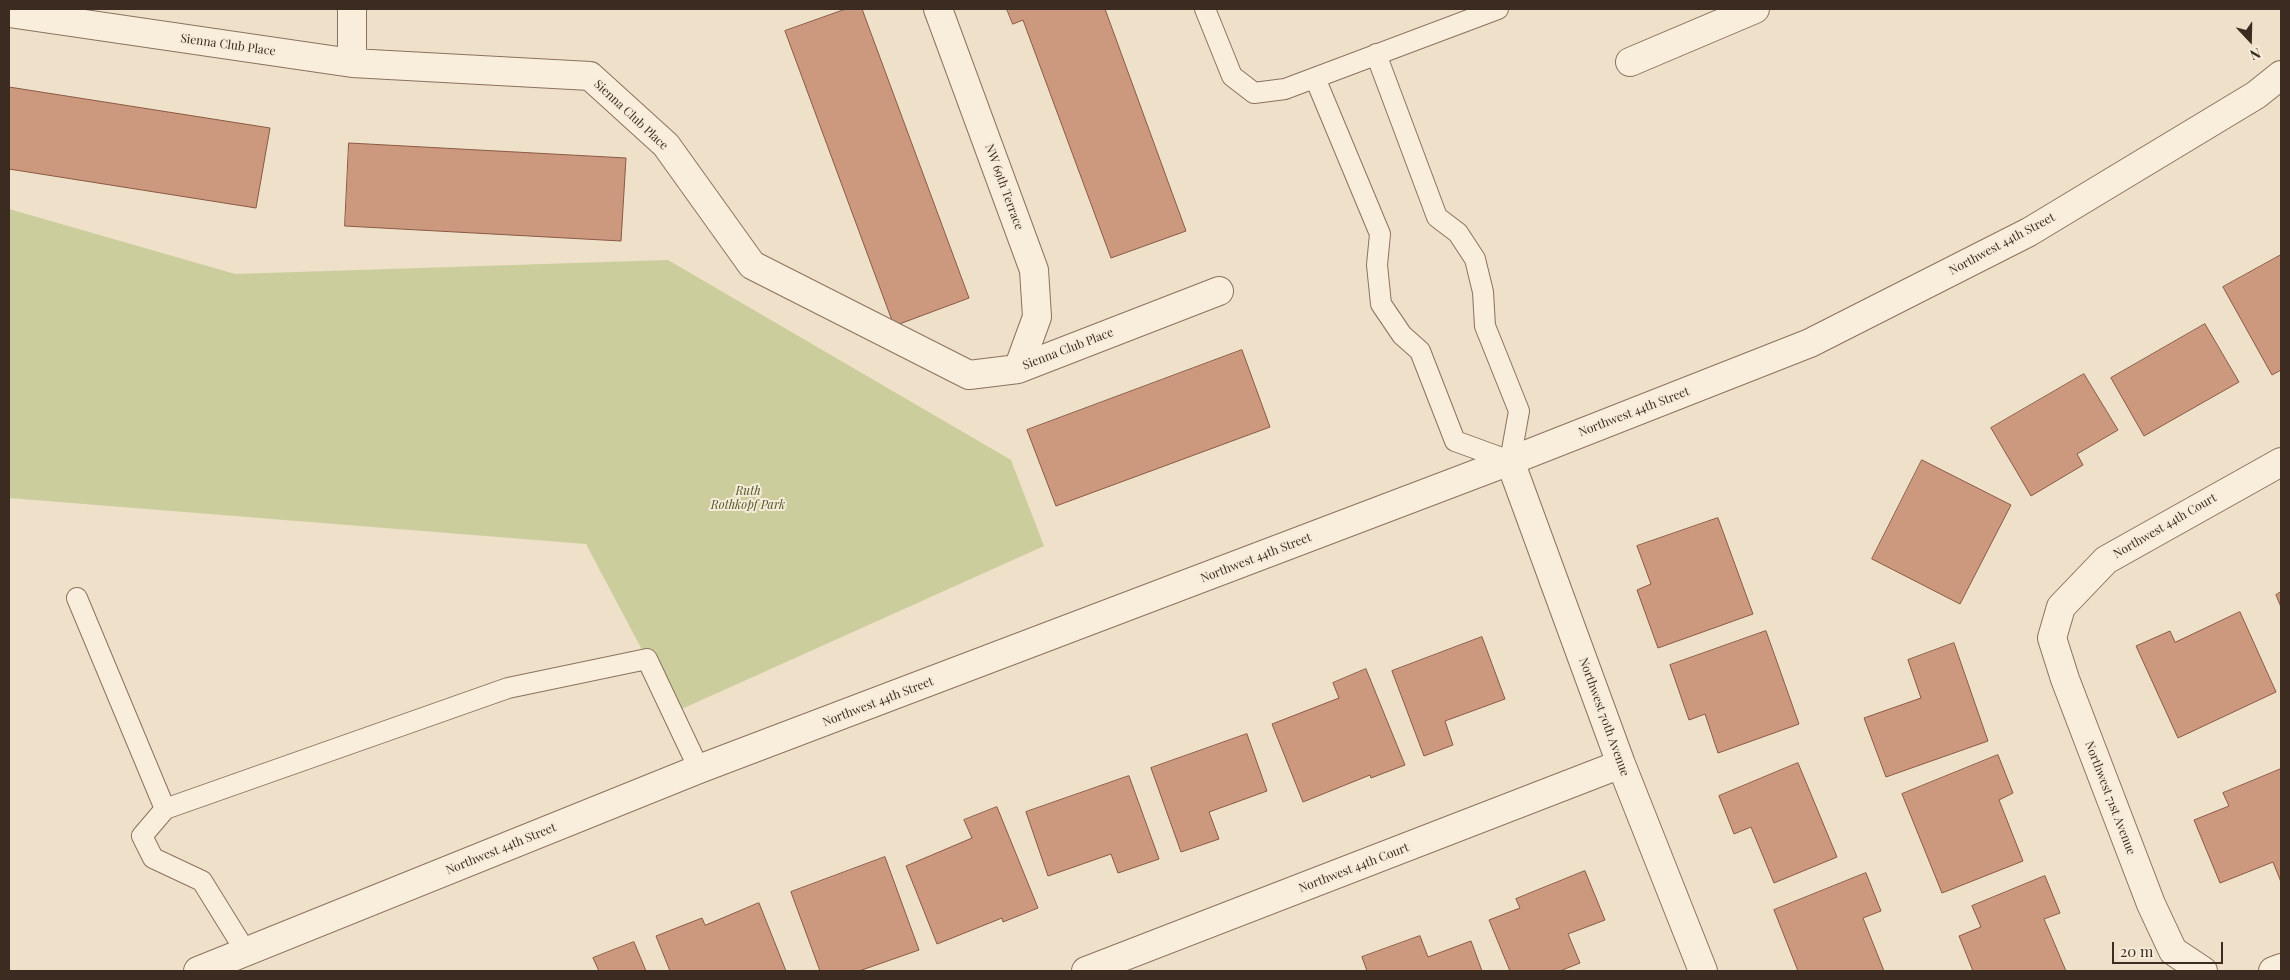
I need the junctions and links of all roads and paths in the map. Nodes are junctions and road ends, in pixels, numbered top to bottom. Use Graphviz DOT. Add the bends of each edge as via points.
graph roads {
  1 [pos="352,9"];
  2 [pos="938,9"];
  3 [pos="1205,9"];
  4 [pos="1498,9"];
  5 [pos="1755,9"];
  6 [pos="9,13"];
  7 [pos="1376,54"];
  8 [pos="1630,62"];
  9 [pos="352,64"];
  10 [pos="2281,75"];
  11 [pos="1316,78"];
  12 [pos="1218,291"];
  13 [pos="1018,369"];
  14 [pos="1510,460"];
  15 [pos="2281,462"];
  16 [pos="77,598"];
  17 [pos="2061,607"];
  18 [pos="1622,764"];
  19 [pos="699,769"];
  20 [pos="165,809"];
  21 [pos="246,952"];
  22 [pos="2281,968"];
  23 [pos="198,971"];
  24 [pos="1086,971"];
  25 [pos="1703,971"];
  26 [pos="2203,971"];
  27 [pos="2273,971"];
  1 -- 9 [label="street"];
  2 -- 13 [label="street, NW 69th Terrace" via="1034,270 1037,317"];
  3 -- 11 [label="lane" via="1232,76 1254,93 1285,89"];
  4 -- 7 [label="lane"];
  5 -- 8 [label="street"];
  6 -- 9 [label="street, Sienna Club Place"];
  7 -- 11 [label="lane"];
  7 -- 14 [label="lane" via="1436,217 1458,233 1475,259 1483,292 1485,326 1519,411"];
  9 -- 13 [label="street, Sienna Club Place" via="590,76 666,144 752,265 969,375"];
  10 -- 14 [label="street, Northwest 44th Street" via="2256,95 2029,232 1810,343"];
  11 -- 14 [label="lane" via="1380,234 1377,265 1381,304 1402,336 1420,350 1454,442"];
  12 -- 13 [label="street, Sienna Club Place"];
  14 -- 18 [label="street, Northwest 70th Avenue"];
  14 -- 19 [label="street, Northwest 44th Street"];
  15 -- 17 [label="street, Northwest 44th Court" via="2106,560"];
  16 -- 20 [label="lane"];
  17 -- 26 [label="street, Northwest 71st Avenue" via="2052,638 2054,646 2151,904 2173,951"];
  18 -- 24 [label="street, Northwest 44th Court"];
  18 -- 25 [label="street, Northwest 70th Avenue"];
  19 -- 20 [label="lane" via="647,659 508,688"];
  19 -- 21 [label="street, Northwest 44th Street"];
  20 -- 21 [label="lane" via="142,836 153,858 202,881"];
  21 -- 23 [label="street, Northwest 44th Street"];
  22 -- 27 [label="street"];
}
